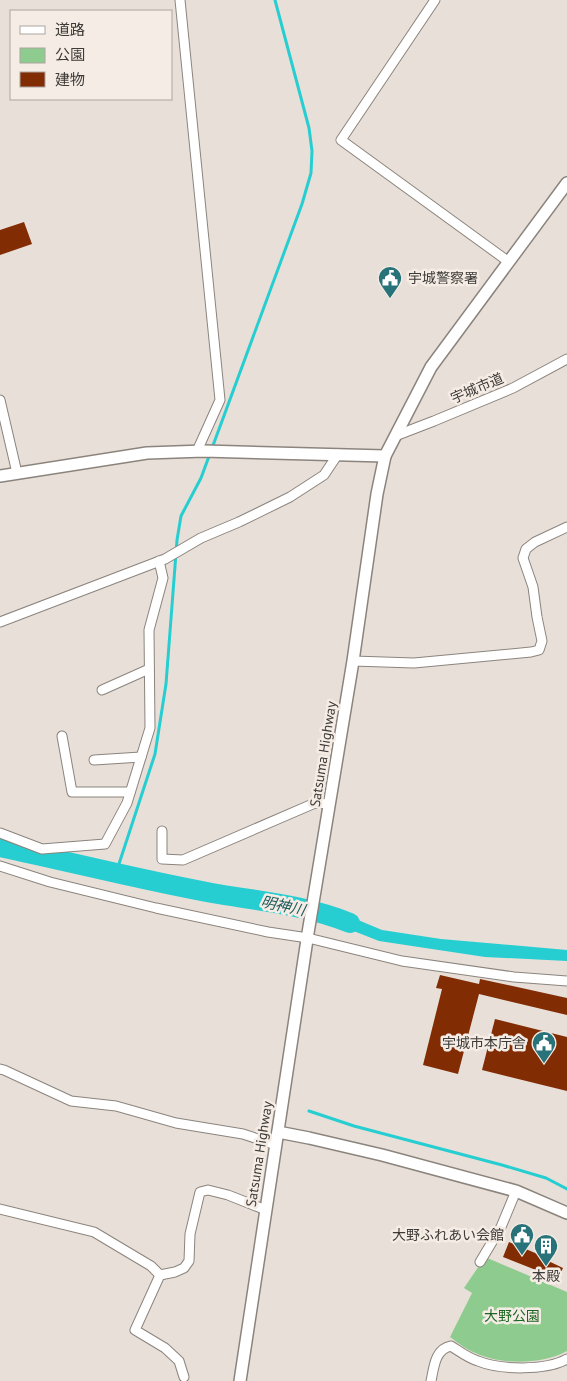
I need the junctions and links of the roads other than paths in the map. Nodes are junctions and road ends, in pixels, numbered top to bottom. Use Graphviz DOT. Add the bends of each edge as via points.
graph roads {
  1 [pos="180,0"];
  2 [pos="435,0"];
  3 [pos="567,184"];
  4 [pos="509,262"];
  5 [pos="567,358"];
  6 [pos="0,400"];
  7 [pos="395,436"];
  8 [pos="201,451"];
  9 [pos="338,454"];
  10 [pos="385,456"];
  11 [pos="17,473"];
  12 [pos="0,476"];
  13 [pos="567,527"];
  14 [pos="162,560"];
  15 [pos="0,622"];
  16 [pos="353,660"];
  17 [pos="149,669"];
  18 [pos="102,690"];
  19 [pos="62,736"];
  20 [pos="141,757"];
  21 [pos="94,760"];
  22 [pos="130,792"];
  23 [pos="330,804"];
  24 [pos="162,831"];
  25 [pos="0,833"];
  26 [pos="0,866"];
  27 [pos="308,935"];
  28 [pos="567,981"];
  29 [pos="0,1069"];
  30 [pos="278,1132"];
  31 [pos="276,1146"];
  32 [pos="516,1191"];
  33 [pos="0,1209"];
  34 [pos="266,1210"];
  35 [pos="567,1213"];
  36 [pos="480,1262"];
  37 [pos="160,1276"];
  38 [pos="567,1358"];
  39 [pos="184,1377"];
  40 [pos="240,1381"];
  41 [pos="431,1381"];
  1 -- 8 [label="street" via="220,400"];
  2 -- 4 [label="street" via="341,140"];
  3 -- 4 [label="street, Satsuma Highway"];
  4 -- 7 [label="street, Satsuma Highway" via="431,367"];
  5 -- 7 [label="street, 宇城市道" via="513,388"];
  6 -- 11 [label="street"];
  7 -- 10 [label="street, Satsuma Highway"];
  8 -- 9 [label="street"];
  8 -- 11 [label="street" via="147,453"];
  9 -- 10 [label="street"];
  9 -- 14 [label="street" via="324,475 290,497 201,538"];
  10 -- 16 [label="street, Satsuma Highway"];
  11 -- 12 [label="street"];
  13 -- 16 [label="street" via="535,542 526,549 523,558 533,587 542,641 539,650 414,663"];
  14 -- 15 [label="street"];
  14 -- 17 [label="street" via="163,578 148,630"];
  16 -- 23 [label="street, Satsuma Highway"];
  17 -- 18 [label="street"];
  17 -- 20 [label="street" via="150,728"];
  19 -- 22 [label="street" via="72,792"];
  20 -- 21 [label="street"];
  20 -- 22 [label="street"];
  22 -- 25 [label="street" via="105,844 42,849"];
  23 -- 24 [label="street" via="315,803 183,860 162,859"];
  23 -- 27 [label="street, Satsuma Highway"];
  26 -- 27 [label="street" via="156,908 268,932"];
  27 -- 28 [label="street" via="402,961 514,978"];
  27 -- 30 [label="street, Satsuma Highway"];
  29 -- 31 [label="street" via="71,1101 116,1106 176,1123 242,1134"];
  30 -- 31 [label="street, Satsuma Highway"];
  30 -- 32 [label="street" via="382,1155"];
  31 -- 34 [label="street, Satsuma Highway"];
  32 -- 35 [label="street"];
  32 -- 36 [label="street" via="501,1227"];
  33 -- 37 [label="street" via="94,1232 151,1266"];
  34 -- 37 [label="street" via="208,1190 200,1192 190,1234 189,1261 184,1268"];
  34 -- 40 [label="street, Satsuma Highway"];
  37 -- 39 [label="street" via="135,1330 165,1348 179,1361"];
  38 -- 41 [label="street" via="546,1366 496,1366 470,1358 451,1346 444,1347 438,1355"];
}
